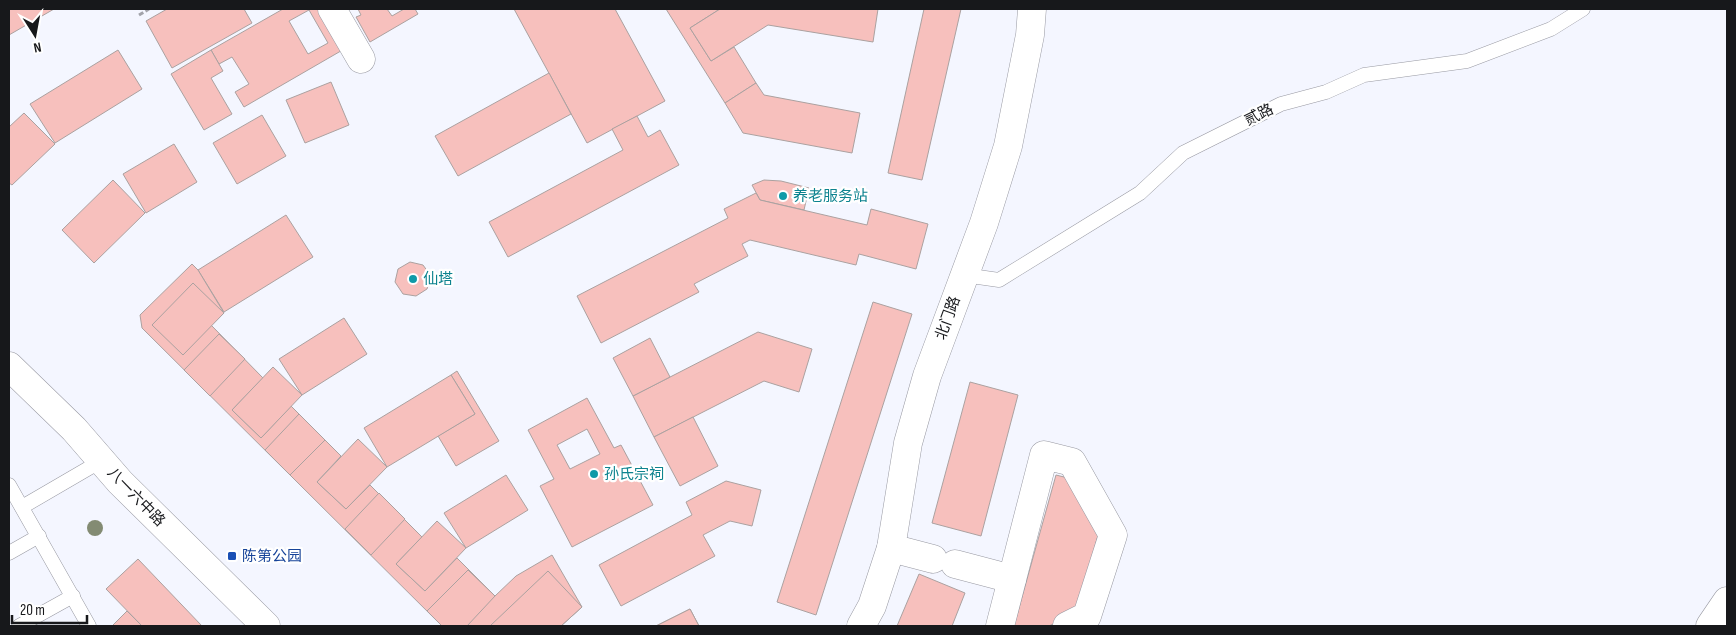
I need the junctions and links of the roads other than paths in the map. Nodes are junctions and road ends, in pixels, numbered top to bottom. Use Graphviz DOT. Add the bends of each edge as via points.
graph roads {
  1 [pos="332,9"];
  2 [pos="1032,9"];
  3 [pos="1583,9"];
  4 [pos="361,59"];
  5 [pos="964,275"];
  6 [pos="9,366"];
  7 [pos="101,460"];
  8 [pos="10,488"];
  9 [pos="22,507"];
  10 [pos="38,536"];
  11 [pos="891,548"];
  12 [pos="9,553"];
  13 [pos="1012,578"];
  14 [pos="72,596"];
  15 [pos="1727,601"];
  16 [pos="19,626"];
  17 [pos="90,626"];
  18 [pos="266,626"];
  19 [pos="861,626"];
  20 [pos="1000,626"];
  21 [pos="1067,626"];
  22 [pos="1710,626"];
  1 -- 4 [label="street"];
  2 -- 5 [label="street, 北门路" via="1030,35 1008,146"];
  3 -- 5 [label="lane, 贰路" via="1551,29 1467,61 1364,75 1326,92 1281,104 1183,153 1140,193 999,280"];
  5 -- 11 [label="street, 北门路" via="927,376 908,442"];
  6 -- 7 [label="street, 八一六中路"];
  7 -- 9 [label="lane"];
  7 -- 18 [label="street, 八一六中路" via="131,494"];
  8 -- 9 [label="lane"];
  9 -- 10 [label="lane"];
  10 -- 12 [label="lane"];
  10 -- 14 [label="lane"];
  11 -- 13 [label="street"];
  11 -- 19 [label="street, 北门路" via="872,606"];
  13 -- 20 [label="street"];
  13 -- 21 [label="street" via="1044,455 1072,462 1113,535 1087,616"];
  14 -- 16 [label="lane"];
  14 -- 17 [label="lane"];
  15 -- 22 [label="street"];
}
